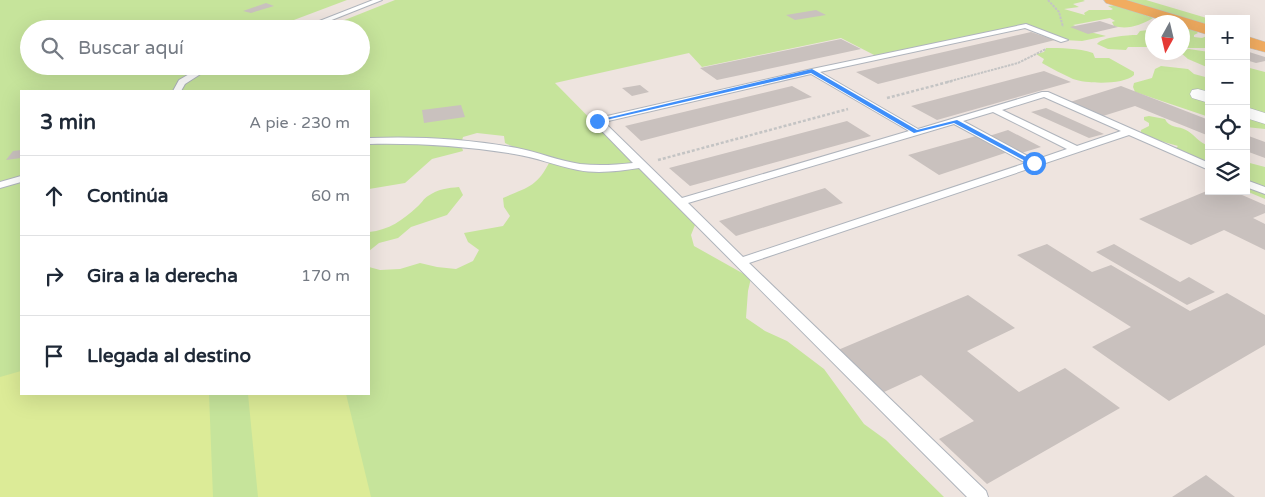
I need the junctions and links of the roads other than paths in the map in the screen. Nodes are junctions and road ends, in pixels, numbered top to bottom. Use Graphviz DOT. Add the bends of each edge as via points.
graph roads {
  1 [pos="379,0"];
  2 [pos="1111,0"];
  3 [pos="1152,0"];
  4 [pos="1205,15"];
  5 [pos="326,20"];
  6 [pos="1250,28"];
  7 [pos="1205,29"];
  8 [pos="1265,33"];
  9 [pos="1064,40"];
  10 [pos="1250,42"];
  11 [pos="1265,46"];
  12 [pos="812,71"];
  13 [pos="194,75"];
  14 [pos="178,90"];
  15 [pos="994,109"];
  16 [pos="1250,113"];
  17 [pos="1265,119"];
  18 [pos="955,121"];
  19 [pos="917,132"];
  20 [pos="1128,132"];
  21 [pos="370,141"];
  22 [pos="1074,149"];
  23 [pos="1034,163"];
  24 [pos="642,165"];
  25 [pos="1205,165"];
  26 [pos="20,179"];
  27 [pos="0,185"];
  28 [pos="1250,185"];
  29 [pos="1265,191"];
  30 [pos="680,202"];
  31 [pos="740,262"];
  32 [pos="979,497"];
  1 -- 5 [label="lane"];
  2 -- 7 [label="main road"];
  3 -- 4 [label="main road"];
  6 -- 8 [label="main road"];
  9 -- 12 [label="lane" via="1026,26"];
  10 -- 11 [label="main road"];
  12 -- 19 [label="lane"];
  12 -- 24 [label="lane" via="597,121"];
  13 -- 14 [label="lane" via="182,82"];
  15 -- 18 [label="lane"];
  15 -- 20 [label="lane" via="1045,94"];
  15 -- 22 [label="lane"];
  16 -- 17 [label="street"];
  18 -- 19 [label="lane"];
  18 -- 23 [label="lane"];
  19 -- 30 [label="lane"];
  20 -- 22 [label="lane"];
  20 -- 25 [label="lane"];
  21 -- 24 [label="lane" via="452,143 517,151 578,168"];
  22 -- 23 [label="lane"];
  23 -- 31 [label="lane"];
  24 -- 30 [label="lane"];
  26 -- 27 [label="lane"];
  28 -- 29 [label="lane"];
  30 -- 31 [label="lane"];
  31 -- 32 [label="lane"];
}
